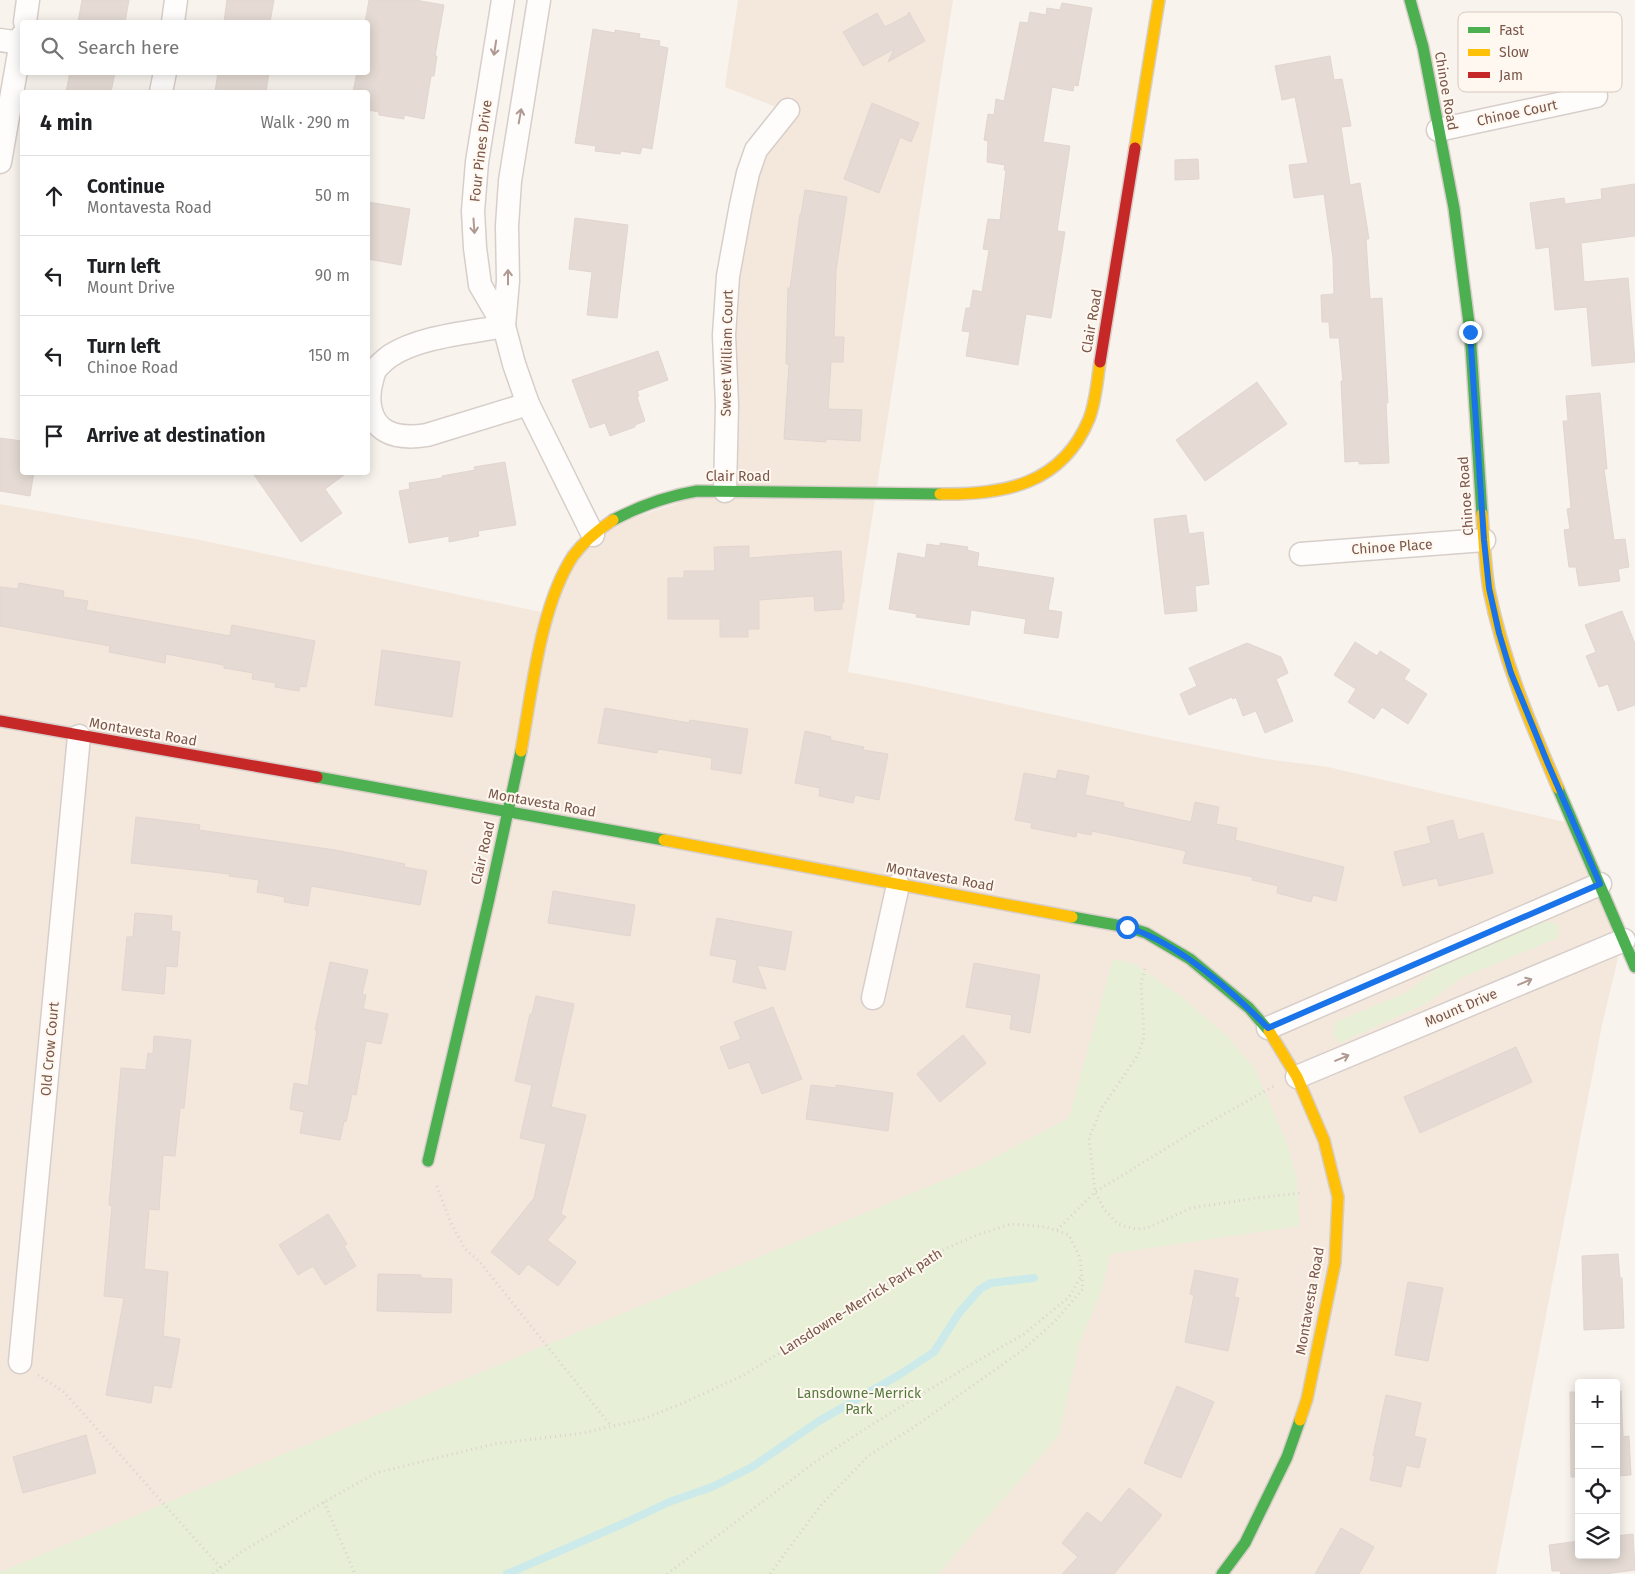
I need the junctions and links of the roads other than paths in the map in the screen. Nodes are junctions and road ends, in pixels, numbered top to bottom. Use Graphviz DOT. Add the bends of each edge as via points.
graph roads {
  1 [pos="28,0"];
  2 [pos="176,0"];
  3 [pos="503,0"];
  4 [pos="539,0"];
  5 [pos="1159,0"];
  6 [pos="1410,0"];
  7 [pos="22,20"];
  8 [pos="172,20"];
  9 [pos="17,35"];
  10 [pos="164,75"];
  11 [pos="161,90"];
  12 [pos="1596,96"];
  13 [pos="788,110"];
  14 [pos="1438,130"];
  15 [pos="0,162"];
  16 [pos="504,326"];
  17 [pos="370,388"];
  18 [pos="528,404"];
  19 [pos="370,407"];
  20 [pos="725,491"];
  21 [pos="593,535"];
  22 [pos="1484,540"];
  23 [pos="1301,554"];
  24 [pos="0,721"];
  25 [pos="79,736"];
  26 [pos="508,812"];
  27 [pos="1600,884"];
  28 [pos="898,885"];
  29 [pos="1624,940"];
  30 [pos="1635,967"];
  31 [pos="873,998"];
  32 [pos="1268,1028"];
  33 [pos="1297,1077"];
  34 [pos="428,1161"];
  35 [pos="20,1362"];
  36 [pos="1222,1574"];
  1 -- 7 [label="street"];
  2 -- 8 [label="street"];
  3 -- 16 [label="street, Four Pines Drive, one-way" via="477,162 473,211 480,285"];
  16 -- 4 [label="street, Four Pines Drive, one-way" via="510,182"];
  5 -- 20 [label="street, Clair Road" via="1096,390 1088,422 1064,459 1034,480 998,491"];
  6 -- 14 [label="street, Chinoe Road" via="1423,47"];
  9 -- 15 [label="street"];
  10 -- 11 [label="street"];
  12 -- 14 [label="street, Chinoe Court"];
  13 -- 20 [label="street, Sweet William Court" via="756,150 748,173 728,276 724,335"];
  14 -- 22 [label="street, Chinoe Road" via="1454,208 1470,332"];
  16 -- 17 [label="street" via="416,342 389,357 375,370"];
  16 -- 18 [label="street, Four Pines Drive"];
  18 -- 19 [label="street" via="415,436 381,428"];
  18 -- 21 [label="street, Four Pines Drive"];
  20 -- 21 [label="street, Clair Road" via="697,491 654,500 628,512"];
  21 -- 26 [label="street, Clair Road" via="575,554 552,598"];
  22 -- 23 [label="street, Chinoe Place"];
  22 -- 27 [label="street, Chinoe Road" via="1491,597 1511,673"];
  24 -- 25 [label="street, Montavesta Road"];
  25 -- 26 [label="street, Montavesta Road"];
  25 -- 35 [label="street, Old Crow Court"];
  26 -- 28 [label="street, Montavesta Road"];
  26 -- 34 [label="street, Clair Road"];
  27 -- 29 [label="street, Chinoe Road"];
  27 -- 32 [label="street"];
  28 -- 31 [label="street"];
  28 -- 32 [label="street, Montavesta Road" via="1146,933 1190,959"];
  29 -- 30 [label="street, Chinoe Road"];
  33 -- 29 [label="street, Mount Drive, one-way"];
  32 -- 33 [label="street, Montavesta Road"];
  33 -- 36 [label="street, Montavesta Road" via="1324,1140 1338,1197 1335,1263 1307,1400 1287,1457 1245,1543"];
}
